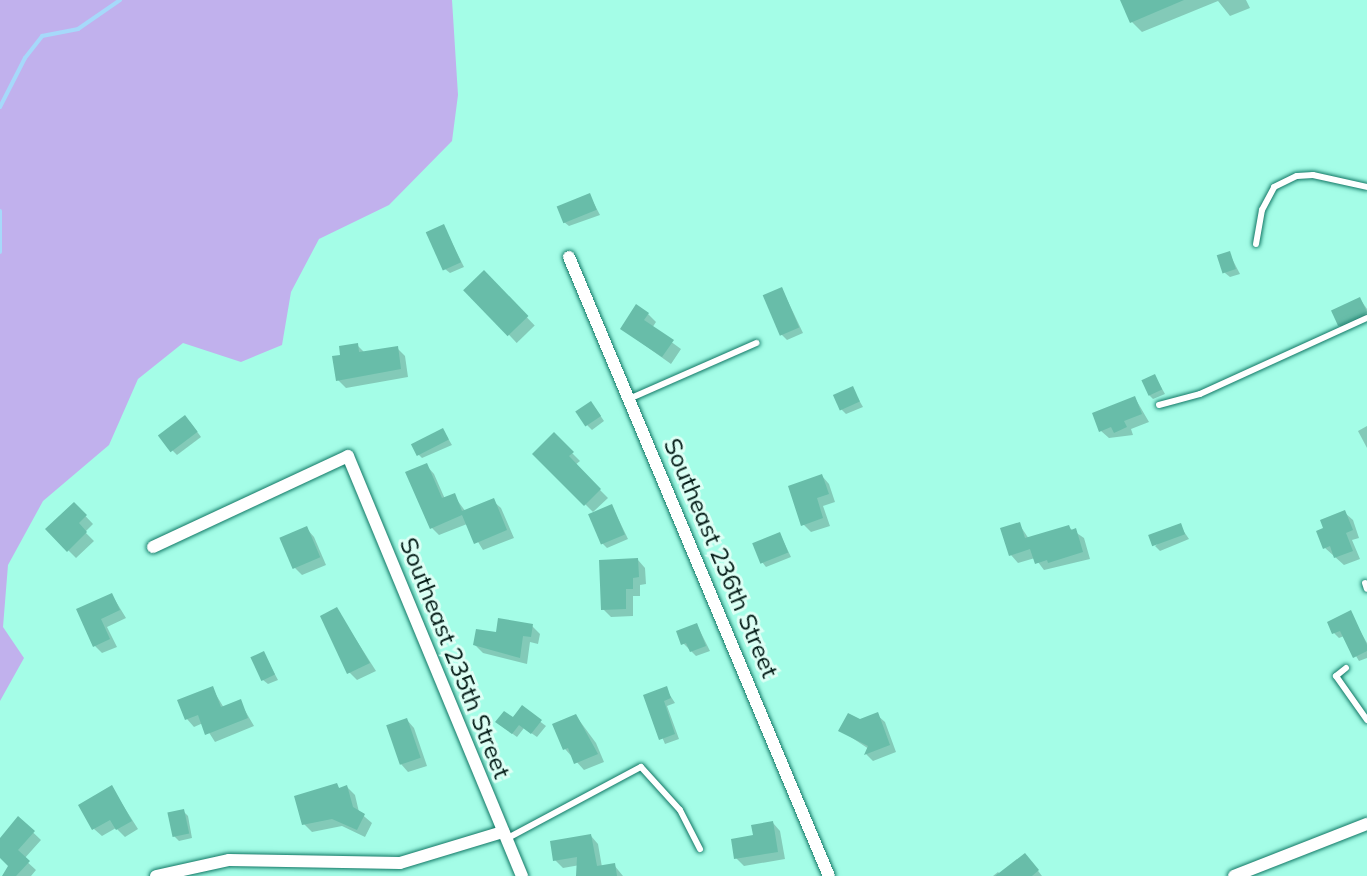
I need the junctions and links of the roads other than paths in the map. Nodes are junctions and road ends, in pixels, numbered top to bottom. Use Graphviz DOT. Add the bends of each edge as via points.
graph roads {
  1 [pos="1367,187"];
  2 [pos="1256,244"];
  3 [pos="569,257"];
  4 [pos="1367,318"];
  5 [pos="756,343"];
  6 [pos="631,398"];
  7 [pos="1159,405"];
  8 [pos="153,547"];
  9 [pos="1346,668"];
  10 [pos="1367,720"];
  11 [pos="1367,824"];
  12 [pos="504,835"];
  13 [pos="700,849"];
  14 [pos="156,876"];
  15 [pos="522,876"];
  16 [pos="829,876"];
  17 [pos="1234,876"];
  1 -- 2 [label="lane" via="1313,175 1274,187 1262,210"];
  3 -- 6 [label="street, Southeast 236th Street"];
  4 -- 7 [label="lane" via="1200,394"];
  5 -- 6 [label="lane"];
  6 -- 16 [label="street, Southeast 236th Street"];
  8 -- 12 [label="street, Southeast 235th Street" via="348,456"];
  9 -- 10 [label="lane" via="1336,676"];
  11 -- 17 [label="street"];
  12 -- 13 [label="lane" via="641,767 680,810"];
  12 -- 14 [label="street" via="400,863 229,860"];
  12 -- 15 [label="street, Southeast 235th Street"];
}
